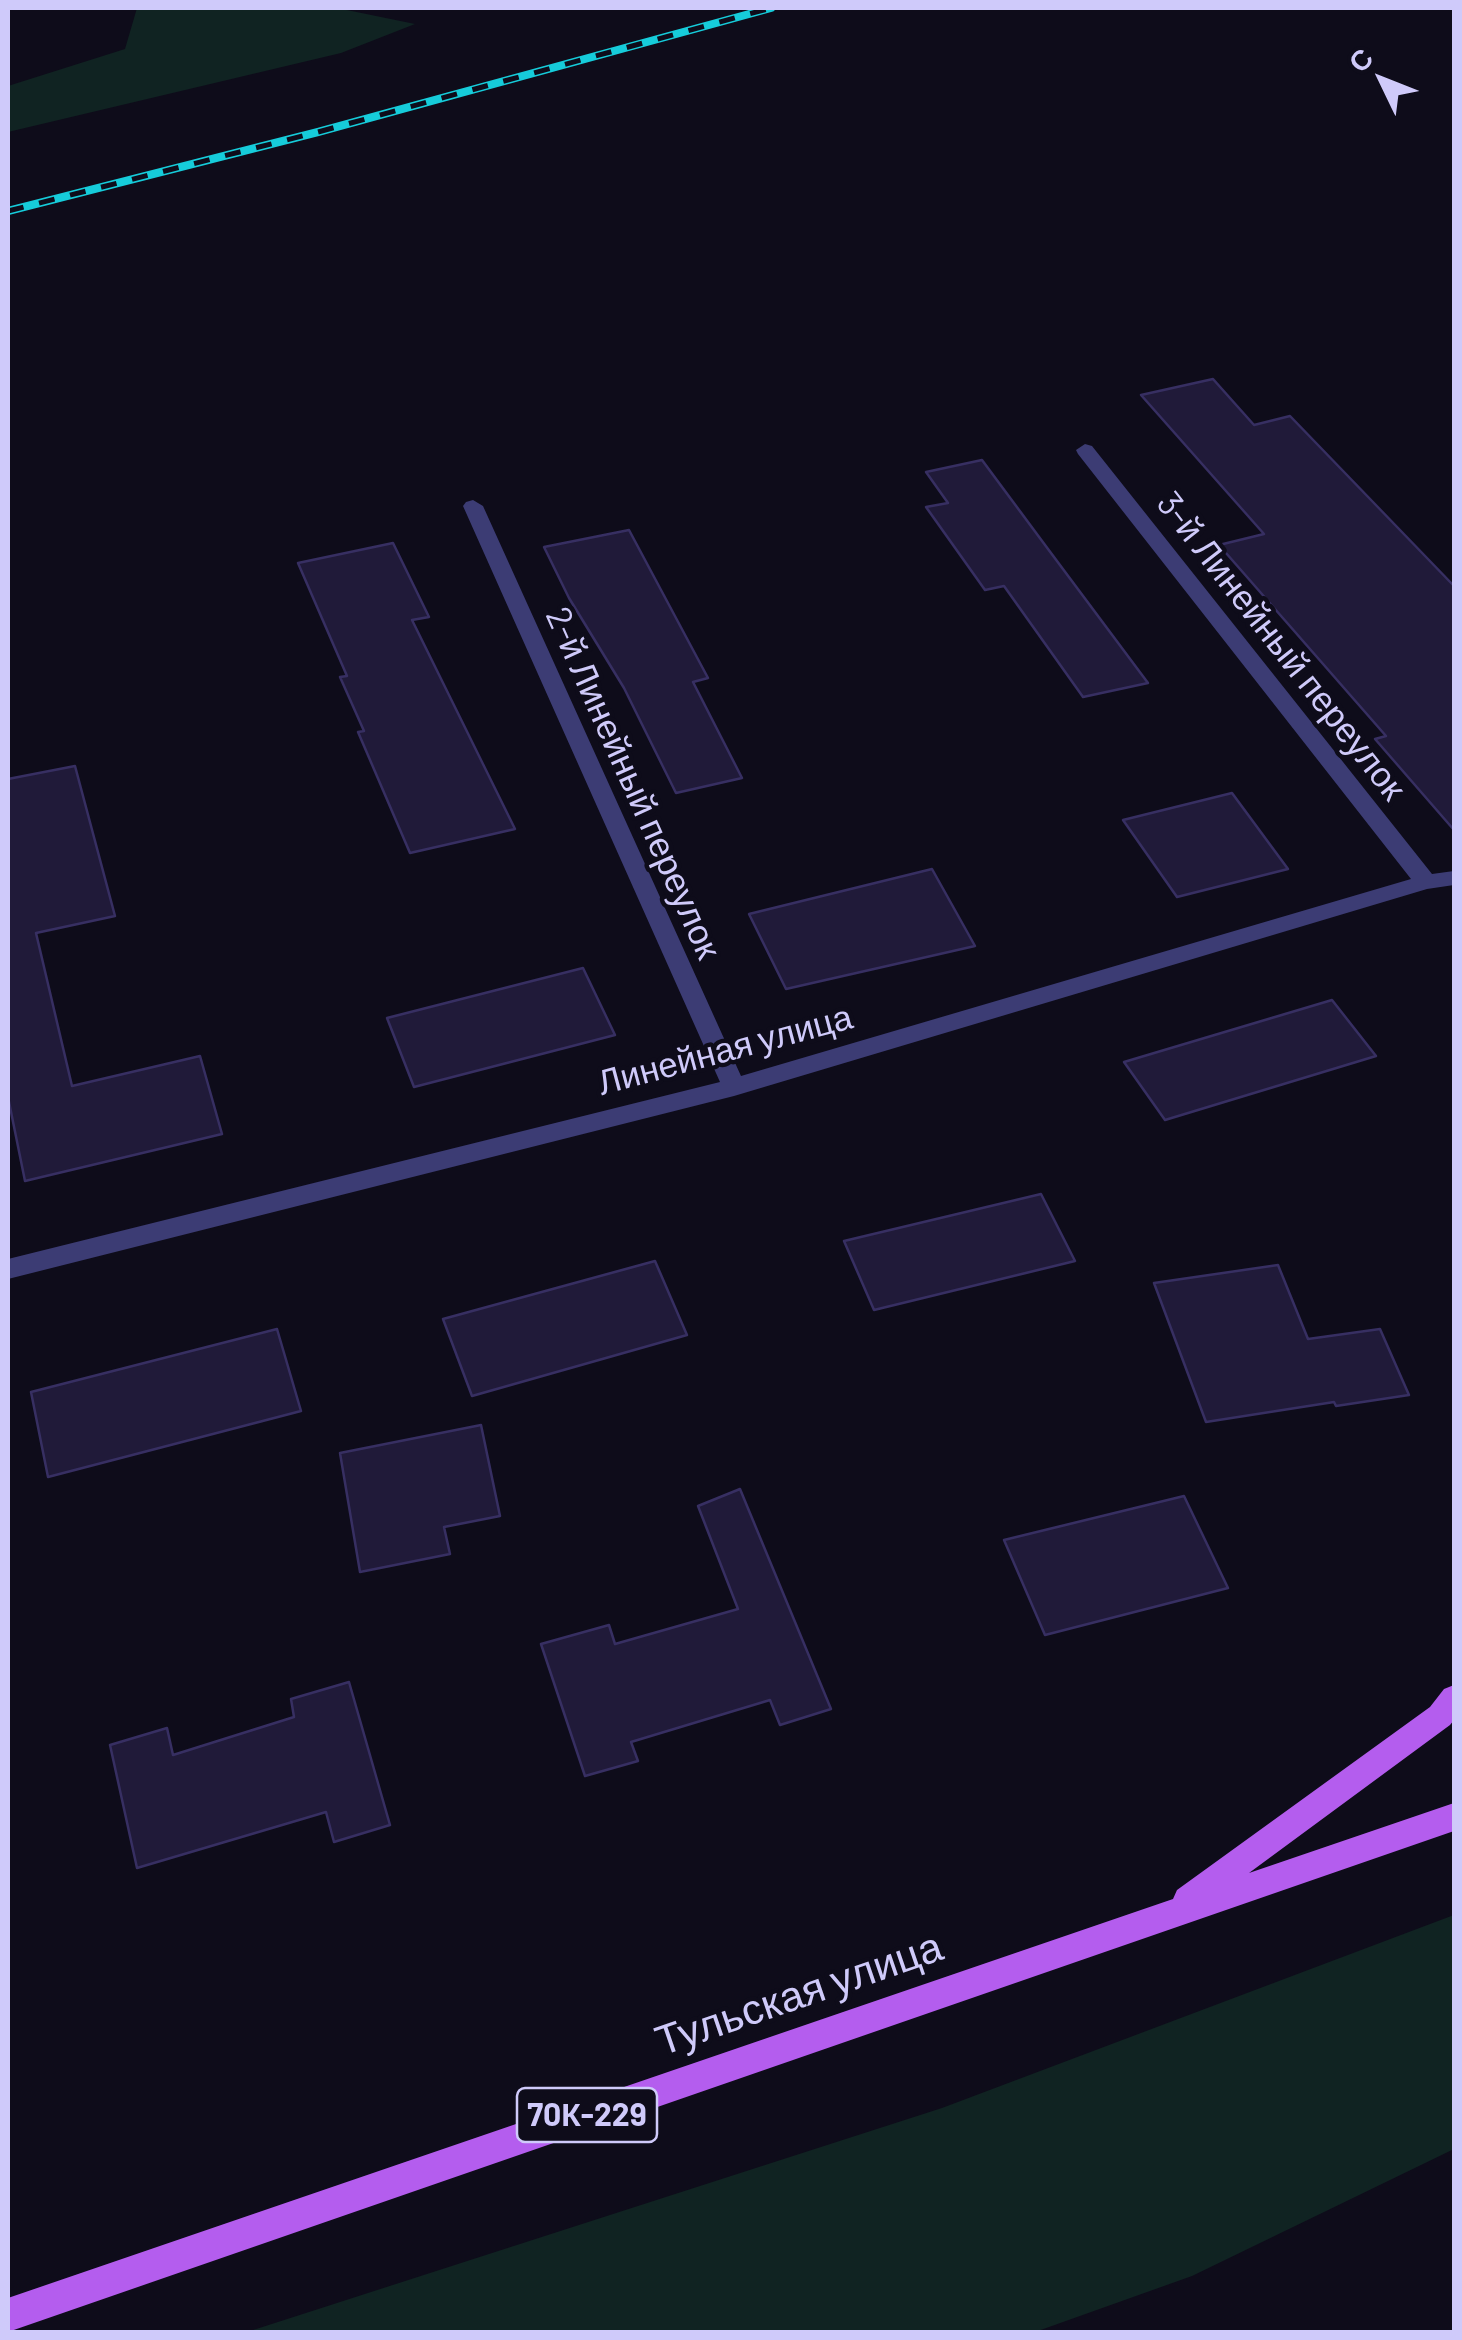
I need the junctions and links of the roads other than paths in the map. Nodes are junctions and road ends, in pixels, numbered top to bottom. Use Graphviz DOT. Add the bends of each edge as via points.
graph roads {
  1 [pos="1085,450"];
  2 [pos="472,506"];
  3 [pos="1454,878"];
  4 [pos="1426,882"];
  5 [pos="734,1087"];
  6 [pos="8,1269"];
  7 [pos="1454,1698"];
  8 [pos="1454,1817"];
  9 [pos="1166,1916"];
  10 [pos="8,2315"];
  1 -- 4 [label="street, 3-й Линейный переулок"];
  2 -- 5 [label="street, 2-й Линейный переулок"];
  3 -- 4 [label="street, Линейная улица"];
  4 -- 5 [label="street, Линейная улица"];
  5 -- 6 [label="street, Линейная улица"];
  7 -- 9 [label="main road, Тульская улица / 70К-229" via="1440,1716"];
  8 -- 9 [label="main road, Тульская улица / 70К-229"];
  9 -- 10 [label="main road, Тульская улица / 70К-229"];
}
